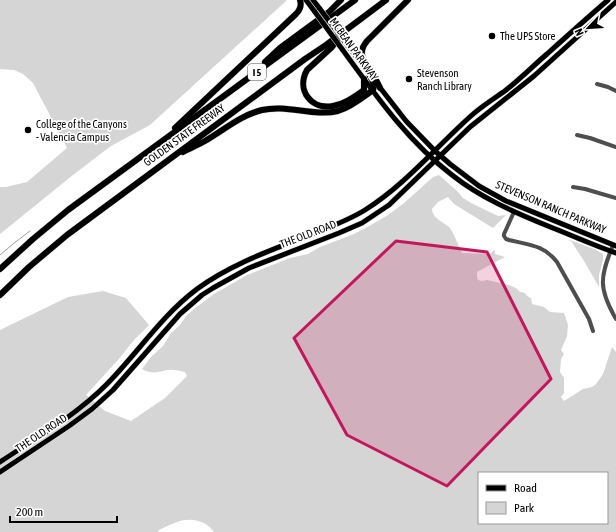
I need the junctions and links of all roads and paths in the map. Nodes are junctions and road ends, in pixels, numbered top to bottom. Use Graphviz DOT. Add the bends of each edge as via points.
graph roads {
  1 [pos="300,0"];
  2 [pos="306,0"];
  3 [pos="313,0"];
  4 [pos="341,0"];
  5 [pos="355,0"];
  6 [pos="386,0"];
  7 [pos="408,0"];
  8 [pos="608,0"];
  9 [pos="616,2"];
  10 [pos="317,11"];
  11 [pos="343,32"];
  12 [pos="348,46"];
  13 [pos="251,76"];
  14 [pos="366,76"];
  15 [pos="597,84"];
  16 [pos="380,88"];
  17 [pos="373,90"];
  18 [pos="616,91"];
  19 [pos="577,135"];
  20 [pos="158,144"];
  21 [pos="616,148"];
  22 [pos="435,151"];
  23 [pos="429,156"];
  24 [pos="440,156"];
  25 [pos="169,158"];
  26 [pos="435,162"];
  27 [pos="573,187"];
  28 [pos="616,198"];
  29 [pos="514,212"];
  30 [pos="615,245"];
  31 [pos="613,252"];
  32 [pos="0,269"];
  33 [pos="0,295"];
  34 [pos="614,313"];
  35 [pos="616,319"];
  36 [pos="593,331"];
  37 [pos="0,462"];
  38 [pos="0,472"];
  1 -- 20 [label="highway" via="299,11"];
  2 -- 10 [label="main road, MCBEAN PARKWAY"];
  3 -- 10 [label="main road, MCBEAN PARKWAY"];
  4 -- 13 [label="highway" via="329,12 280,48"];
  5 -- 13 [label="highway, GOLDEN STATE FREEWAY / I 5"];
  6 -- 11 [label="highway, GOLDEN STATE FREEWAY / I 5"];
  7 -- 16 [label="highway" via="363,47 363,60"];
  8 -- 22 [label="main road, THE OLD ROAD" via="506,90 471,116"];
  9 -- 24 [label="main road, THE OLD ROAD" via="529,80 470,127"];
  10 -- 12 [label="main road, MCBEAN PARKWAY, bridge"];
  10 -- 14 [label="main road, MCBEAN PARKWAY, bridge" via="342,49"];
  11 -- 14 [label="highway" via="332,47 304,74 305,92 316,104 327,107 338,105 364,90"];
  11 -- 25 [label="highway, GOLDEN STATE FREEWAY / I 5"];
  12 -- 14 [label="main road, STEVENSON RANCH PARKWAY"];
  13 -- 20 [label="highway, GOLDEN STATE FREEWAY / I 5"];
  14 -- 16 [label="main road, STEVENSON RANCH PARKWAY"];
  14 -- 17 [label="highway" via="373,83"];
  15 -- 18 [label="street"];
  16 -- 22 [label="main road, STEVENSON RANCH PARKWAY" via="406,121"];
  17 -- 23 [label="main road, STEVENSON RANCH PARKWAY" via="400,126"];
  17 -- 25 [label="highway" via="352,105 337,111 281,108 253,113 205,141"];
  19 -- 21 [label="street"];
  20 -- 32 [label="highway, GOLDEN STATE FREEWAY / I 5" via="68,210"];
  22 -- 23 [label="main road, THE OLD ROAD"];
  22 -- 24 [label="main road, STEVENSON RANCH PARKWAY"];
  23 -- 26 [label="main road, STEVENSON RANCH PARKWAY"];
  23 -- 37 [label="main road, THE OLD ROAD" via="390,192 355,216 234,266 197,289 177,306 95,396 77,411"];
  24 -- 26 [label="main road, THE OLD ROAD"];
  24 -- 30 [label="main road, STEVENSON RANCH PARKWAY" via="479,186 506,201"];
  25 -- 33 [label="highway, GOLDEN STATE FREEWAY / I 5" via="67,234"];
  26 -- 29 [label="main road, STEVENSON RANCH PARKWAY" via="479,194"];
  26 -- 38 [label="main road, THE OLD ROAD" via="389,205 362,223 249,268 202,296 170,324 113,390 92,410"];
  27 -- 28 [label="street"];
  29 -- 31 [label="main road, STEVENSON RANCH PARKWAY"];
  29 -- 36 [label="street" via="504,236 509,240 543,249 553,257 589,319"];
  30 -- 31 [label="street"];
  31 -- 34 [label="street" via="604,270 603,282 605,298"];
  34 -- 35 [label="street"];
}
